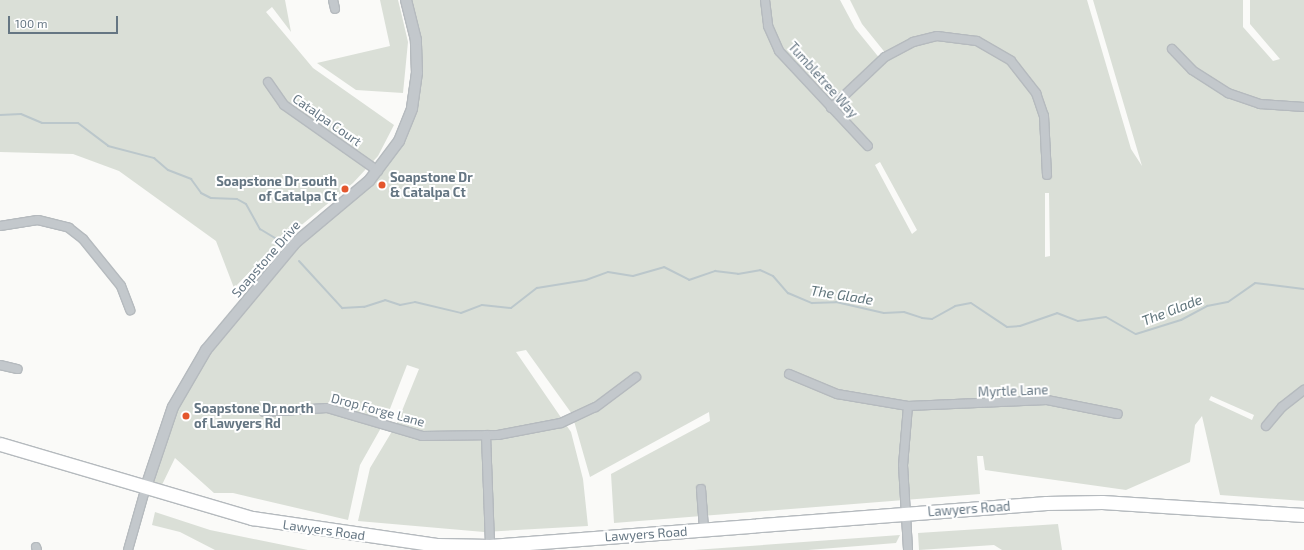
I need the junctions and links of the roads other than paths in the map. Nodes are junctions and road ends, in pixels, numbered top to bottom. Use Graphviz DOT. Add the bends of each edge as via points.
graph roads {
  1 [pos="333,0"];
  2 [pos="406,0"];
  3 [pos="765,0"];
  4 [pos="334,9"];
  5 [pos="1172,49"];
  6 [pos="268,82"];
  7 [pos="1304,107"];
  8 [pos="831,108"];
  9 [pos="868,146"];
  10 [pos="378,171"];
  11 [pos="1047,175"];
  12 [pos="0,226"];
  13 [pos="130,310"];
  14 [pos="0,365"];
  15 [pos="18,369"];
  16 [pos="789,374"];
  17 [pos="636,378"];
  18 [pos="1304,390"];
  19 [pos="908,406"];
  20 [pos="264,412"];
  21 [pos="1118,414"];
  22 [pos="1266,426"];
  23 [pos="486,435"];
  24 [pos="0,444"];
  25 [pos="146,487"];
  26 [pos="701,489"];
  27 [pos="905,514"];
  28 [pos="1304,515"];
  29 [pos="704,529"];
  30 [pos="490,546"];
  31 [pos="128,550"];
  32 [pos="908,550"];
  1 -- 4 [label="street"];
  2 -- 10 [label="street, Soapstone Drive" via="417,50 415,91 402,134"];
  3 -- 8 [label="street, Tumbletree Way" via="768,26 779,51"];
  5 -- 7 [label="street" via="1197,74 1228,93 1276,108"];
  6 -- 10 [label="street, Catalpa Court" via="284,105"];
  8 -- 9 [label="street, Tumbletree Way"];
  8 -- 11 [label="street" via="885,57 912,42 937,36 977,41 1012,61 1036,93 1044,116"];
  10 -- 25 [label="street, Soapstone Drive" via="295,243 206,350 174,402"];
  12 -- 13 [label="street" via="38,220 69,228 83,239 121,286"];
  14 -- 15 [label="street"];
  16 -- 19 [label="street, Myrtle Lane" via="836,394"];
  17 -- 23 [label="street, Drop Forge Lane" via="596,407 561,423 525,432"];
  18 -- 22 [label="street" via="1282,407"];
  19 -- 21 [label="street, Myrtle Lane" via="1046,400"];
  19 -- 27 [label="street" via="903,464"];
  20 -- 23 [label="street, Drop Forge Lane" via="327,408 422,436"];
  23 -- 30 [label="street"];
  24 -- 25 [label="main road, Lawyers Road"];
  25 -- 30 [label="main road, Lawyers Road" via="276,524 438,545"];
  25 -- 31 [label="street, Soapstone Drive"];
  26 -- 29 [label="street"];
  27 -- 28 [label="main road, Lawyers Road" via="1077,502"];
  27 -- 29 [label="main road, Lawyers Road"];
  27 -- 32 [label="street"];
  29 -- 30 [label="main road, Lawyers Road"];
}
